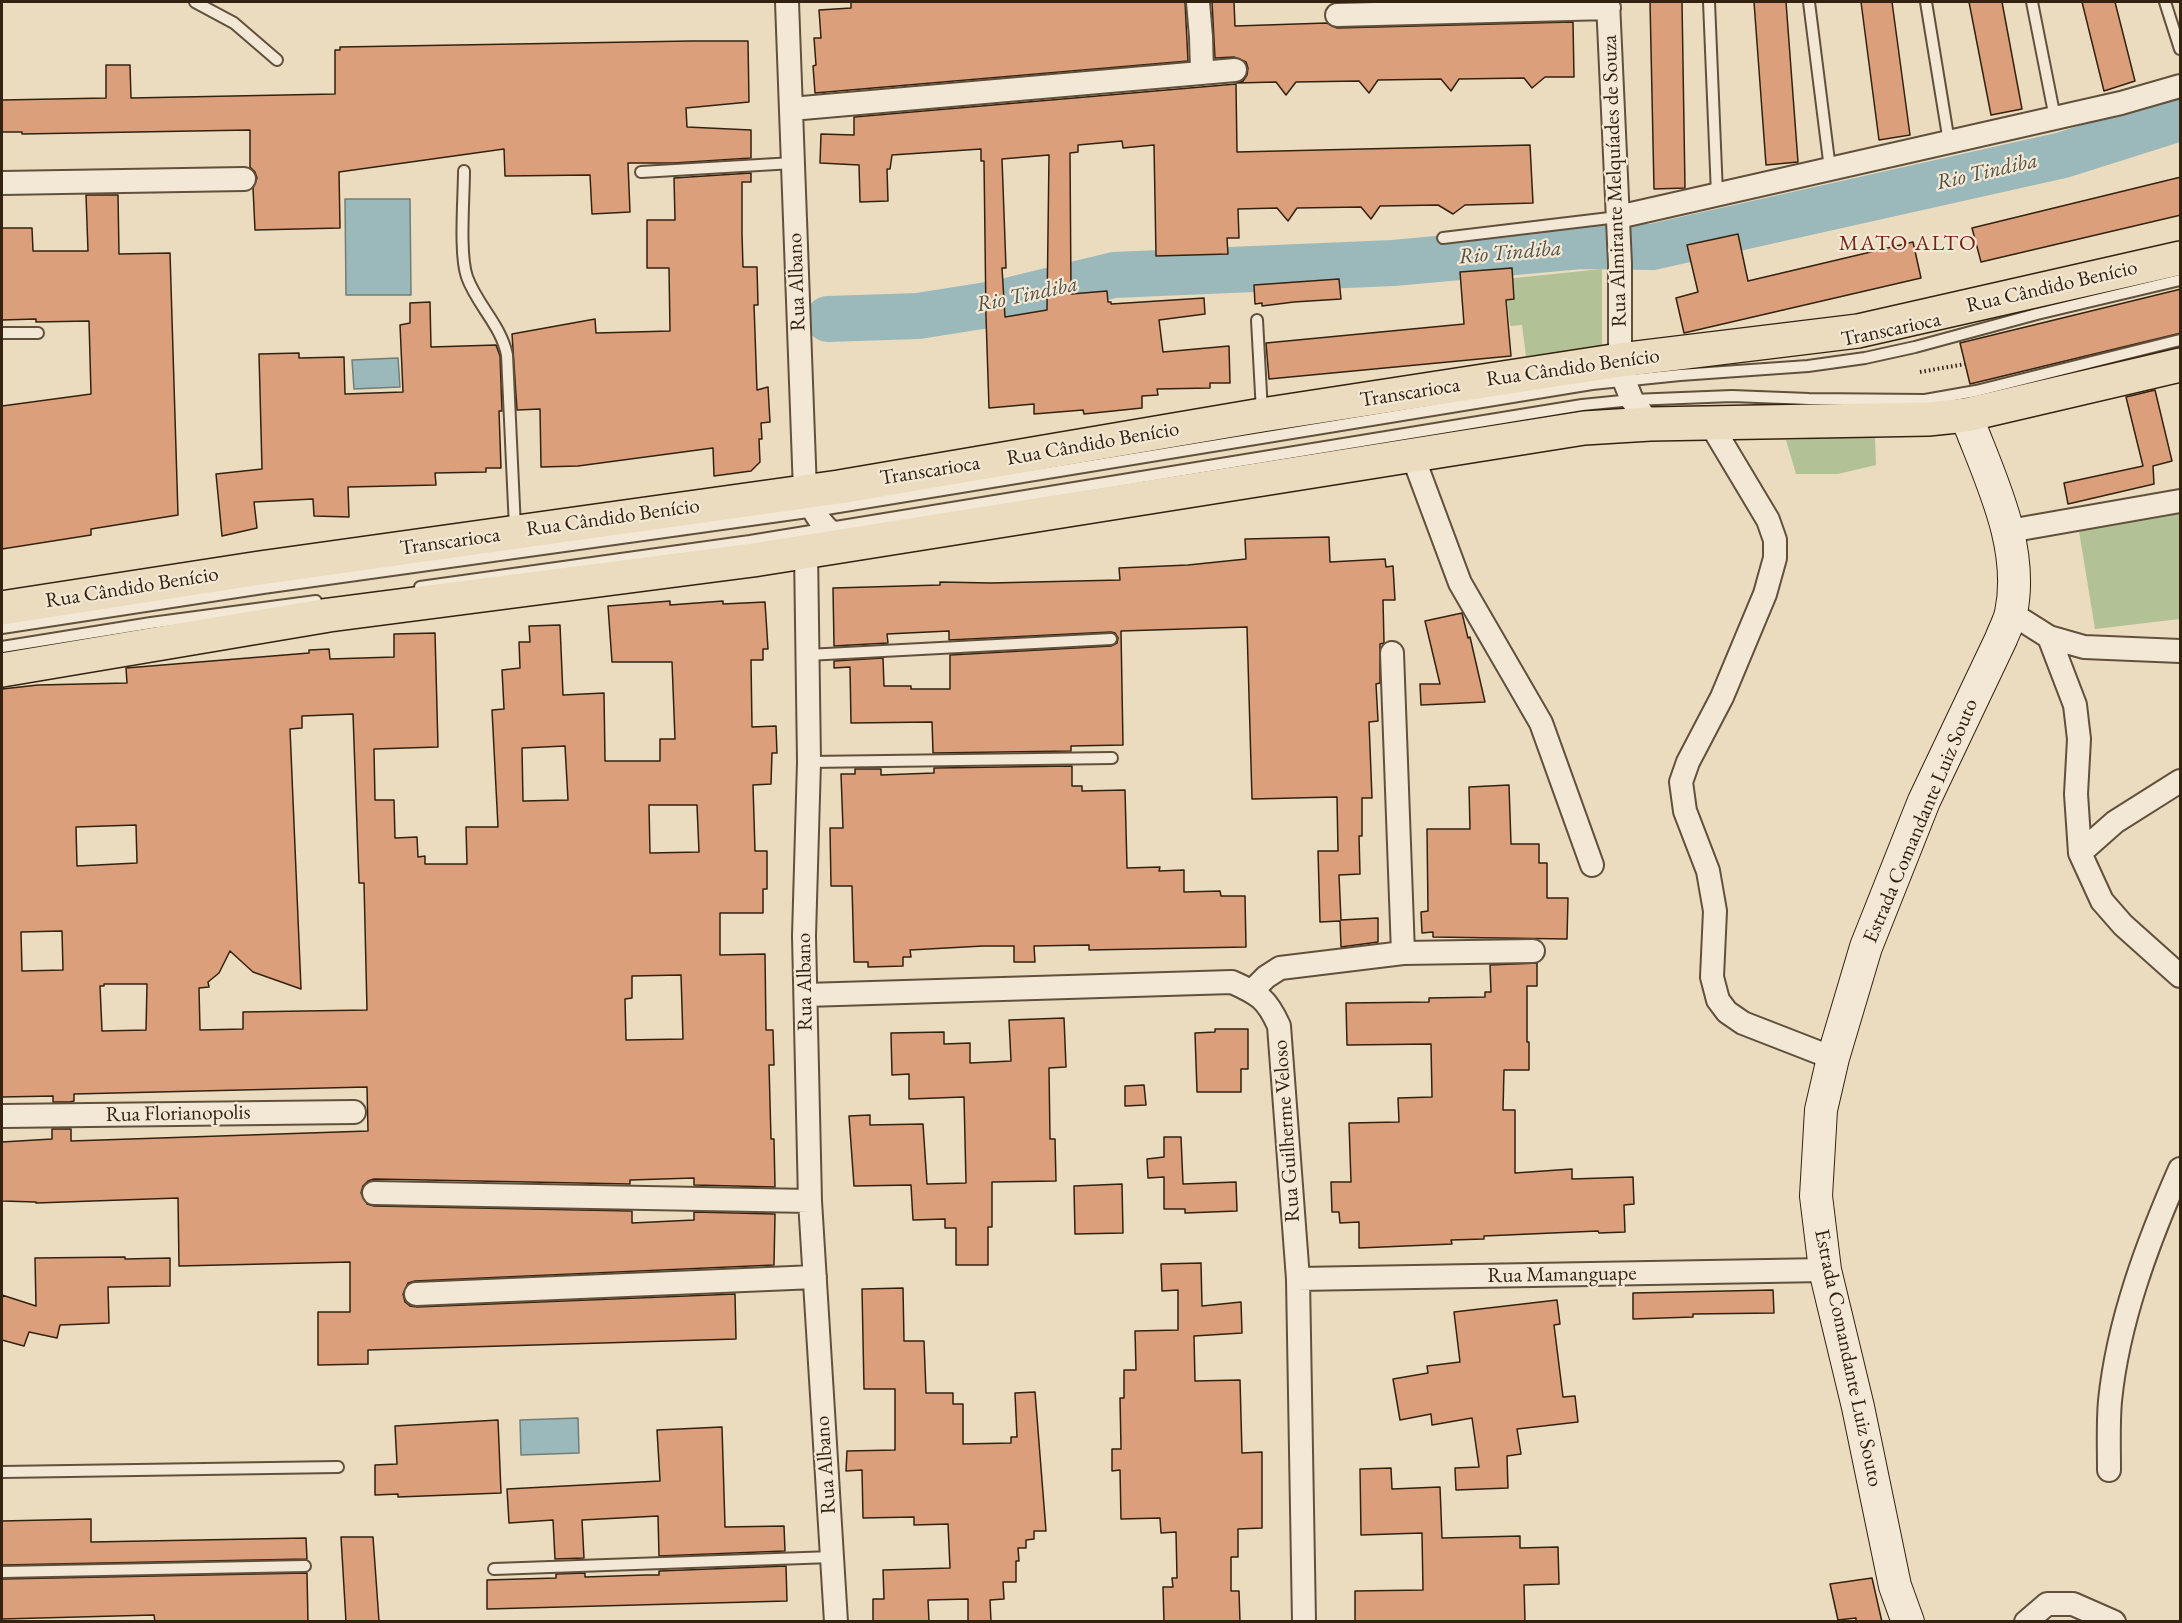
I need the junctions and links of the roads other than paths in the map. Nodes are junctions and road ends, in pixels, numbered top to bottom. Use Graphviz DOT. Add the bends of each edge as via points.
graph roads {
  1 [pos="195,2"];
  2 [pos="787,2"];
  3 [pos="1198,2"];
  4 [pos="1709,2"];
  5 [pos="1809,2"];
  6 [pos="1926,2"];
  7 [pos="2032,2"];
  8 [pos="2165,2"];
  9 [pos="1608,5"];
  10 [pos="1337,15"];
  11 [pos="2181,49"];
  12 [pos="278,60"];
  13 [pos="1235,70"];
  14 [pos="1202,71"];
  15 [pos="2181,86"];
  16 [pos="791,109"];
  17 [pos="2055,118"];
  18 [pos="1949,142"];
  19 [pos="793,164"];
  20 [pos="1830,169"];
  21 [pos="464,171"];
  22 [pos="641,172"];
  23 [pos="244,178"];
  24 [pos="2,183"];
  25 [pos="1717,194"];
  26 [pos="1619,227"];
  27 [pos="1443,238"];
  28 [pos="2181,258"];
  29 [pos="2181,280"];
  30 [pos="1257,320"];
  31 [pos="2,333"];
  32 [pos="39,333"];
  33 [pos="2181,340"];
  34 [pos="2181,365"];
  35 [pos="1632,391"];
  36 [pos="1262,415"];
  37 [pos="1966,415"];
  38 [pos="1710,423"];
  39 [pos="1412,454"];
  40 [pos="2181,501"];
  41 [pos="819,525"];
  42 [pos="2009,531"];
  43 [pos="515,532"];
  44 [pos="414,588"];
  45 [pos="333,599"];
  46 [pos="2,608"];
  47 [pos="2011,613"];
  48 [pos="2,628"];
  49 [pos="2049,637"];
  50 [pos="1111,639"];
  51 [pos="2,647"];
  52 [pos="2181,651"];
  53 [pos="1392,653"];
  54 [pos="806,655"];
  55 [pos="2,670"];
  56 [pos="1112,758"];
  57 [pos="809,762"];
  58 [pos="2181,781"];
  59 [pos="2079,853"];
  60 [pos="1592,865"];
  61 [pos="1533,951"];
  62 [pos="1403,952"];
  63 [pos="2181,976"];
  64 [pos="1252,991"];
  65 [pos="806,995"];
  66 [pos="1833,1058"];
  67 [pos="354,1112"];
  68 [pos="2,1116"];
  69 [pos="2181,1169"];
  70 [pos="374,1193"];
  71 [pos="810,1201"];
  72 [pos="1825,1270"];
  73 [pos="815,1277"];
  74 [pos="1298,1279"];
  75 [pos="416,1294"];
  76 [pos="338,1467"];
  77 [pos="2109,1470"];
  78 [pos="2,1472"];
  79 [pos="832,1557"];
  80 [pos="305,1566"];
  81 [pos="495,1569"];
  82 [pos="2,1572"];
  83 [pos="836,1622"];
  84 [pos="1304,1622"];
  85 [pos="1908,1622"];
  86 [pos="2026,1622"];
  87 [pos="2114,1622"];
  1 -- 12 [label="lane" via="234,23"];
  2 -- 16 [label="street, Rua Albano"];
  3 -- 14 [label="street"];
  4 -- 25 [label="lane"];
  5 -- 20 [label="lane"];
  6 -- 18 [label="lane"];
  7 -- 17 [label="lane"];
  8 -- 11 [label="lane"];
  9 -- 10 [label="street"];
  9 -- 26 [label="street, Rua Almirante Melquíades de Souza"];
  13 -- 14 [label="street"];
  14 -- 16 [label="street"];
  15 -- 17 [label="street"];
  16 -- 19 [label="street, Rua Albano"];
  17 -- 18 [label="street"];
  18 -- 20 [label="street"];
  19 -- 22 [label="lane"];
  19 -- 41 [label="street, Rua Albano"];
  20 -- 25 [label="street"];
  21 -- 43 [label="lane" via="465,270 500,333 507,355"];
  23 -- 24 [label="street"];
  25 -- 26 [label="street"];
  26 -- 27 [label="lane"];
  26 -- 35 [label="street, Rua Almirante Melquíades de Souza"];
  28 -- 35 [label="main road, Rua Cândido Benício" via="1858,331"];
  29 -- 35 [label="lane, Transcarioca" via="1864,358"];
  30 -- 36 [label="lane"];
  31 -- 32 [label="lane"];
  33 -- 35 [label="lane, Transcarioca" via="1976,392 1925,400"];
  34 -- 37 [label="main road, Rua Cândido Benício"];
  35 -- 36 [label="main road, Rua Cândido Benício"];
  35 -- 38 [label="main road, Rua Cândido Benício"];
  35 -- 39 [label="main road, Rua Cândido Benício" via="1584,428"];
  35 -- 41 [label="lane, Transcarioca" via="1582,405"];
  35 -- 41 [label="lane, Transcarioca" via="1592,384 1254,438"];
  36 -- 41 [label="main road, Rua Cândido Benício" via="851,485"];
  37 -- 38 [label="main road, Rua Cândido Benício"];
  37 -- 42 [label="street, Estrada Comandante Luiz Souto"];
  38 -- 66 [label="street" via="1768,520 1775,540 1775,558 1765,594 1722,698 1681,782 1685,811 1708,871 1715,911 1712,977 1718,1000 1743,1023"];
  39 -- 41 [label="main road, Rua Cândido Benício"];
  39 -- 60 [label="street" via="1460,583 1542,723"];
  40 -- 42 [label="street"];
  41 -- 43 [label="main road, Rua Cândido Benício"];
  41 -- 44 [label="lane, Transcarioca" via="750,541"];
  41 -- 48 [label="lane, Transcarioca" via="263,588"];
  41 -- 54 [label="street, Rua Albano"];
  41 -- 55 [label="main road, Rua Cândido Benício" via="753,560 328,615"];
  42 -- 47 [label="street, Estrada Comandante Luiz Souto"];
  43 -- 46 [label="main road, Rua Cândido Benício"];
  45 -- 51 [label="lane"];
  47 -- 49 [label="street"];
  47 -- 66 [label="street, Estrada Comandante Luiz Souto" via="1920,811 1866,947"];
  49 -- 52 [label="street" via="2084,648"];
  49 -- 59 [label="street" via="2075,705 2079,739"];
  50 -- 54 [label="lane"];
  53 -- 62 [label="street"];
  54 -- 57 [label="street, Rua Albano"];
  56 -- 57 [label="lane"];
  57 -- 65 [label="street, Rua Albano"];
  58 -- 59 [label="street" via="2115,822"];
  59 -- 63 [label="street" via="2102,901"];
  61 -- 62 [label="street"];
  62 -- 64 [label="street" via="1280,968"];
  64 -- 65 [label="street, Rua Guilherme Veloso" via="1232,982"];
  64 -- 74 [label="street, Rua Guilherme Veloso" via="1270,1006 1279,1026"];
  65 -- 71 [label="street, Rua Albano"];
  66 -- 72 [label="street, Estrada Comandante Luiz Souto" via="1821,1110 1816,1196"];
  67 -- 68 [label="street, Rua Florianopolis"];
  69 -- 77 [label="street" via="2162,1209 2116,1358 2110,1402"];
  70 -- 71 [label="street"];
  71 -- 73 [label="street, Rua Albano"];
  72 -- 74 [label="street, Rua Mamanguape"];
  72 -- 85 [label="street, Estrada Comandante Luiz Souto" via="1895,1586"];
  73 -- 75 [label="street"];
  73 -- 79 [label="street, Rua Albano"];
  74 -- 84 [label="street, Rua Guilherme Veloso"];
  76 -- 78 [label="lane"];
  79 -- 81 [label="lane"];
  79 -- 83 [label="street, Rua Albano"];
  80 -- 82 [label="lane"];
  86 -- 87 [label="street" via="2047,1604 2073,1604"];
}
